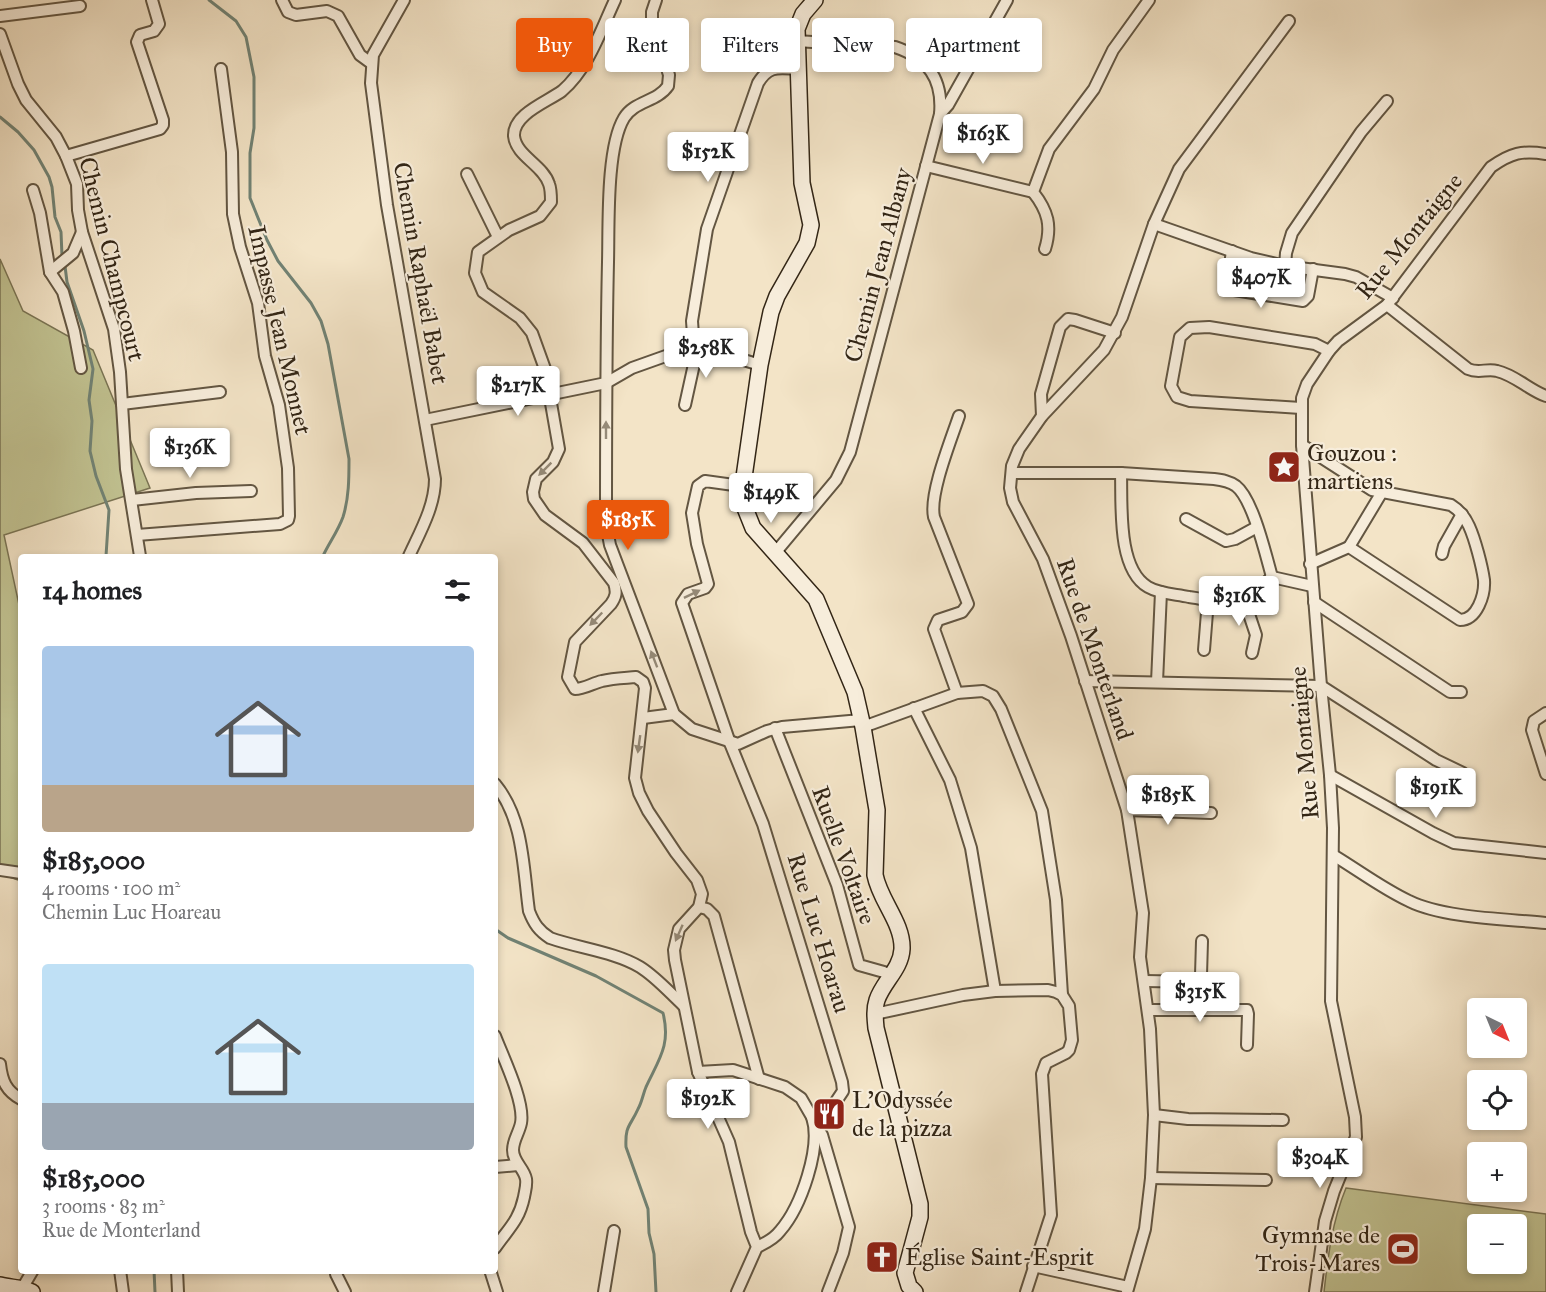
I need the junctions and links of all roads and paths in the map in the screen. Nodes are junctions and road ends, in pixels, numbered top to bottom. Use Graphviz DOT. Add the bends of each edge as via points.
graph roads {
  1 [pos="152,0"];
  2 [pos="282,0"];
  3 [pos="404,0"];
  4 [pos="615,0"];
  5 [pos="656,0"];
  6 [pos="815,0"];
  7 [pos="1007,0"];
  8 [pos="1149,0"];
  9 [pos="80,6"];
  10 [pos="0,16"];
  11 [pos="800,20"];
  12 [pos="1289,21"];
  13 [pos="0,34"];
  14 [pos="800,41"];
  15 [pos="371,63"];
  16 [pos="221,69"];
  17 [pos="767,72"];
  18 [pos="797,72"];
  19 [pos="1387,101"];
  20 [pos="940,114"];
  21 [pos="1546,154"];
  22 [pos="66,156"];
  23 [pos="926,166"];
  24 [pos="467,174"];
  25 [pos="33,190"];
  26 [pos="1033,192"];
  27 [pos="1154,224"];
  28 [pos="82,232"];
  29 [pos="498,237"];
  30 [pos="1045,249"];
  31 [pos="1232,251"];
  32 [pos="1286,266"];
  33 [pos="1313,269"];
  34 [pos="50,272"];
  35 [pos="1390,302"];
  36 [pos="1115,333"];
  37 [pos="698,346"];
  38 [pos="1329,351"];
  39 [pos="760,365"];
  40 [pos="81,368"];
  41 [pos="606,383"];
  42 [pos="220,392"];
  43 [pos="551,396"];
  44 [pos="1546,396"];
  45 [pos="122,404"];
  46 [pos="685,405"];
  47 [pos="1301,408"];
  48 [pos="959,416"];
  49 [pos="1042,416"];
  50 [pos="425,420"];
  51 [pos="1302,445"];
  52 [pos="1012,473"];
  53 [pos="1121,473"];
  54 [pos="741,486"];
  55 [pos="251,491"];
  56 [pos="1382,492"];
  57 [pos="132,500"];
  58 [pos="1462,514"];
  59 [pos="1186,519"];
  60 [pos="1257,527"];
  61 [pos="137,535"];
  62 [pos="1349,547"];
  63 [pos="775,553"];
  64 [pos="140,554"];
  65 [pos="410,554"];
  66 [pos="1442,554"];
  67 [pos="1310,564"];
  68 [pos="1272,577"];
  69 [pos="1312,586"];
  70 [pos="1161,592"];
  71 [pos="1209,600"];
  72 [pos="1245,602"];
  73 [pos="1314,602"];
  74 [pos="1204,650"];
  75 [pos="1252,653"];
  76 [pos="1085,681"];
  77 [pos="1157,682"];
  78 [pos="1321,686"];
  79 [pos="957,693"];
  80 [pos="1461,693"];
  81 [pos="914,708"];
  82 [pos="1546,713"];
  83 [pos="674,714"];
  84 [pos="643,718"];
  85 [pos="862,724"];
  86 [pos="775,728"];
  87 [pos="730,743"];
  88 [pos="1463,773"];
  89 [pos="1546,774"];
  90 [pos="1330,775"];
  91 [pos="498,790"];
  92 [pos="1127,810"];
  93 [pos="1211,813"];
  94 [pos="1546,853"];
  95 [pos="1333,855"];
  96 [pos="0,870"];
  97 [pos="18,873"];
  98 [pos="699,907"];
  99 [pos="1546,923"];
  100 [pos="1202,941"];
  101 [pos="891,976"];
  102 [pos="1145,981"];
  103 [pos="1201,982"];
  104 [pos="995,991"];
  105 [pos="1062,995"];
  106 [pos="684,1005"];
  107 [pos="1200,1009"];
  108 [pos="1148,1010"];
  109 [pos="875,1014"];
  110 [pos="1247,1045"];
  111 [pos="498,1050"];
  112 [pos="0,1064"];
  113 [pos="698,1072"];
  114 [pos="759,1079"];
  115 [pos="18,1097"];
  116 [pos="1154,1115"];
  117 [pos="813,1120"];
  118 [pos="1283,1120"];
  119 [pos="518,1166"];
  120 [pos="498,1167"];
  121 [pos="1151,1178"];
  122 [pos="1266,1180"];
  123 [pos="614,1231"];
  124 [pos="498,1244"];
  125 [pos="758,1247"];
  126 [pos="1034,1266"];
  127 [pos="30,1274"];
  128 [pos="121,1274"];
  129 [pos="177,1274"];
  130 [pos="336,1274"];
  131 [pos="491,1274"];
  132 [pos="17,1289"];
  133 [pos="1128,1290"];
  134 [pos="123,1292"];
  135 [pos="178,1292"];
  136 [pos="345,1292"];
  137 [pos="497,1292"];
  138 [pos="604,1292"];
  139 [pos="737,1292"];
  140 [pos="828,1292"];
  141 [pos="915,1292"];
  142 [pos="1026,1292"];
  143 [pos="1315,1292"];
  1 -- 22 [label="street" via="159,24 154,31 140,35 137,42 163,125"];
  2 -- 15 [label="street" via="288,12 296,15 327,11 338,16 360,56"];
  3 -- 15 [label="street, Chemin Raphaël Babet"];
  4 -- 29 [label="street" via="578,74 563,90 520,119 514,130 520,150 549,184 551,202 540,216"];
  5 -- 41 [label="street" via="652,20 669,80 664,92 629,111 615,144 610,188"];
  6 -- 11 [label="main road"];
  7 -- 20 [label="street"];
  8 -- 26 [label="street" via="1113,50 1094,89 1049,149"];
  9 -- 10 [label="street"];
  12 -- 27 [label="street" via="1179,170"];
  13 -- 22 [label="street, Chemin Champcourt" via="26,100"];
  14 -- 20 [label="street, Chemin Jean Albany" via="906,51 917,57 939,84"];
  15 -- 50 [label="street, Chemin Raphaël Babet" via="387,205"];
  16 -- 61 [label="street, Impasse Jean Monnet" via="232,152 233,214 258,303 264,356 279,405 288,468 289,516 280,524"];
  17 -- 37 [label="street" via="758,82 707,229 692,321"];
  18 -- 39 [label="main road" via="802,183 812,225 807,243 774,304"];
  19 -- 32 [label="street" via="1360,132 1292,233"];
  20 -- 23 [label="street, Chemin Jean Albany"];
  21 -- 35 [label="street, Rue Montaigne" via="1523,152 1491,167"];
  22 -- 28 [label="street, Chemin Champcourt" via="77,184"];
  23 -- 26 [label="street"];
  23 -- 63 [label="street, Chemin Jean Albany" via="844,466 818,504"];
  24 -- 29 [label="street"];
  25 -- 34 [label="street"];
  26 -- 30 [label="street" via="1049,222"];
  27 -- 31 [label="street"];
  27 -- 36 [label="street"];
  28 -- 34 [label="street" via="73,253"];
  28 -- 45 [label="street, Chemin Champcourt" via="114,329"];
  29 -- 43 [label="street" via="478,252 475,273 483,292 520,318 532,333"];
  31 -- 32 [label="street"];
  31 -- 33 [label="street" via="1226,280 1234,290 1303,301 1308,296"];
  32 -- 33 [label="street"];
  33 -- 35 [label="street" via="1356,277"];
  34 -- 40 [label="street" via="63,292"];
  35 -- 38 [label="street, Rue Montaigne"];
  35 -- 44 [label="street" via="1468,369 1501,372"];
  36 -- 49 [label="street"];
  36 -- 49 [label="street" via="1075,320 1060,327 1041,394"];
  37 -- 39 [label="street"];
  37 -- 41 [label="street" via="632,368"];
  37 -- 46 [label="street"];
  38 -- 47 [label="street, Rue Montaigne" via="1307,384"];
  38 -- 47 [label="street" via="1315,344 1209,327 1190,328 1180,337 1171,386 1178,397"];
  39 -- 54 [label="main road"];
  41 -- 43 [label="street"];
  83 -- 41 [label="street, one-way" via="607,534"];
  42 -- 45 [label="street"];
  43 -- 50 [label="street"];
  43 -- 84 [label="street, one-way" via="560,449 536,479 534,499 545,515 583,543 616,589 611,604 575,642 568,677 572,686 579,689 600,681 640,679 645,688"];
  45 -- 57 [label="street, Chemin Champcourt"];
  47 -- 51 [label="street, Rue Montaigne"];
  48 -- 79 [label="street" via="932,508 968,604 962,612 943,617 934,626"];
  49 -- 52 [label="street" via="1014,458"];
  50 -- 65 [label="street, Chemin Raphaël Babet" via="434,463 435,493"];
  51 -- 56 [label="street" via="1359,483"];
  51 -- 67 [label="street, Rue Montaigne"];
  52 -- 53 [label="street"];
  52 -- 76 [label="street, Rue de Monterland" via="1013,502 1043,559"];
  53 -- 60 [label="street" via="1227,481 1241,491"];
  53 -- 70 [label="street" via="1128,559 1142,583"];
  54 -- 63 [label="main road" via="741,498 753,528"];
  87 -- 54 [label="street, one-way" via="682,603 688,594 708,584 692,524 698,486 705,481"];
  55 -- 57 [label="street"];
  56 -- 58 [label="street" via="1451,505"];
  56 -- 62 [label="street"];
  57 -- 61 [label="street, Chemin Champcourt"];
  58 -- 62 [label="street" via="1472,533 1484,581 1474,613 1464,620 1456,619"];
  58 -- 66 [label="street"];
  59 -- 60 [label="street" via="1226,541"];
  60 -- 68 [label="street"];
  61 -- 64 [label="street, Chemin Champcourt"];
  62 -- 67 [label="street"];
  63 -- 85 [label="main road" via="816,598 855,692"];
  67 -- 69 [label="street, Rue Montaigne"];
  68 -- 69 [label="street"];
  68 -- 72 [label="street"];
  69 -- 73 [label="street, Rue Montaigne"];
  70 -- 71 [label="street"];
  70 -- 77 [label="street"];
  71 -- 72 [label="street"];
  71 -- 74 [label="street"];
  72 -- 75 [label="street" via="1256,635"];
  73 -- 78 [label="street, Rue Montaigne"];
  73 -- 80 [label="street" via="1450,692"];
  76 -- 77 [label="street"];
  76 -- 92 [label="street, Rue de Monterland"];
  77 -- 78 [label="street"];
  78 -- 88 [label="street" via="1436,760"];
  78 -- 90 [label="street, Rue Montaigne"];
  79 -- 81 [label="street"];
  79 -- 105 [label="street" via="983,691 998,701 1037,795 1052,861"];
  81 -- 85 [label="street"];
  81 -- 104 [label="street" via="950,780 971,848"];
  82 -- 89 [label="street" via="1534,721 1532,730"];
  83 -- 84 [label="street"];
  83 -- 87 [label="street" via="692,729"];
  84 -- 98 [label="street, one-way" via="637,785 660,831 697,880 702,894"];
  85 -- 86 [label="street"];
  85 -- 101 [label="main road" via="877,810 875,875 902,941 899,963"];
  86 -- 87 [label="street" via="745,742"];
  86 -- 101 [label="street, Ruelle Voltaire" via="837,885 860,966"];
  87 -- 117 [label="street, Rue Luc Hoarau" via="763,824 842,1082 840,1099"];
  90 -- 94 [label="street" via="1454,843"];
  90 -- 95 [label="street, Rue Montaigne"];
  91 -- 106 [label="street" via="512,810 529,911 541,932 560,942 638,966"];
  92 -- 93 [label="street"];
  92 -- 102 [label="street, Rue de Monterland" via="1143,913 1140,957"];
  95 -- 99 [label="street" via="1409,901 1429,908"];
  95 -- 143 [label="street, Rue Montaigne" via="1331,1000 1356,1137 1325,1221"];
  96 -- 97 [label="street"];
  98 -- 106 [label="street, one-way" via="679,930 674,950"];
  98 -- 114 [label="street" via="714,916"];
  100 -- 103 [label="street"];
  101 -- 109 [label="main road" via="878,997"];
  102 -- 103 [label="street"];
  102 -- 108 [label="street, Rue de Monterland"];
  103 -- 107 [label="street"];
  104 -- 105 [label="street" via="1048,990"];
  104 -- 109 [label="street"];
  105 -- 126 [label="street" via="1069,1006 1072,1040 1069,1050 1046,1063 1042,1074 1051,1209"];
  106 -- 113 [label="street"];
  107 -- 108 [label="street"];
  107 -- 110 [label="street" via="1247,1010"];
  108 -- 116 [label="street, Rue de Monterland"];
  109 -- 141 [label="main road" via="920,1204 905,1273"];
  111 -- 119 [label="street" via="520,1108 521,1123 513,1148"];
  112 -- 115 [label="street" via="6,1088"];
  113 -- 114 [label="street" via="727,1070"];
  113 -- 125 [label="street" via="735,1158"];
  114 -- 117 [label="street" via="796,1093"];
  116 -- 118 [label="street"];
  116 -- 121 [label="street, Rue de Monterland"];
  117 -- 125 [label="street" via="815,1135 807,1179 797,1204 779,1233"];
  117 -- 140 [label="street" via="822,1135 849,1221 843,1253"];
  119 -- 120 [label="street"];
  119 -- 124 [label="street" via="526,1179 521,1212"];
  121 -- 122 [label="street"];
  121 -- 133 [label="street, Rue de Monterland" via="1145,1229"];
  123 -- 138 [label="street"];
  125 -- 139 [label="street"];
  126 -- 133 [label="street"];
  126 -- 142 [label="street"];
  127 -- 132 [label="street"];
  128 -- 134 [label="street"];
  129 -- 135 [label="street"];
  130 -- 136 [label="street"];
  131 -- 137 [label="street"];
}
